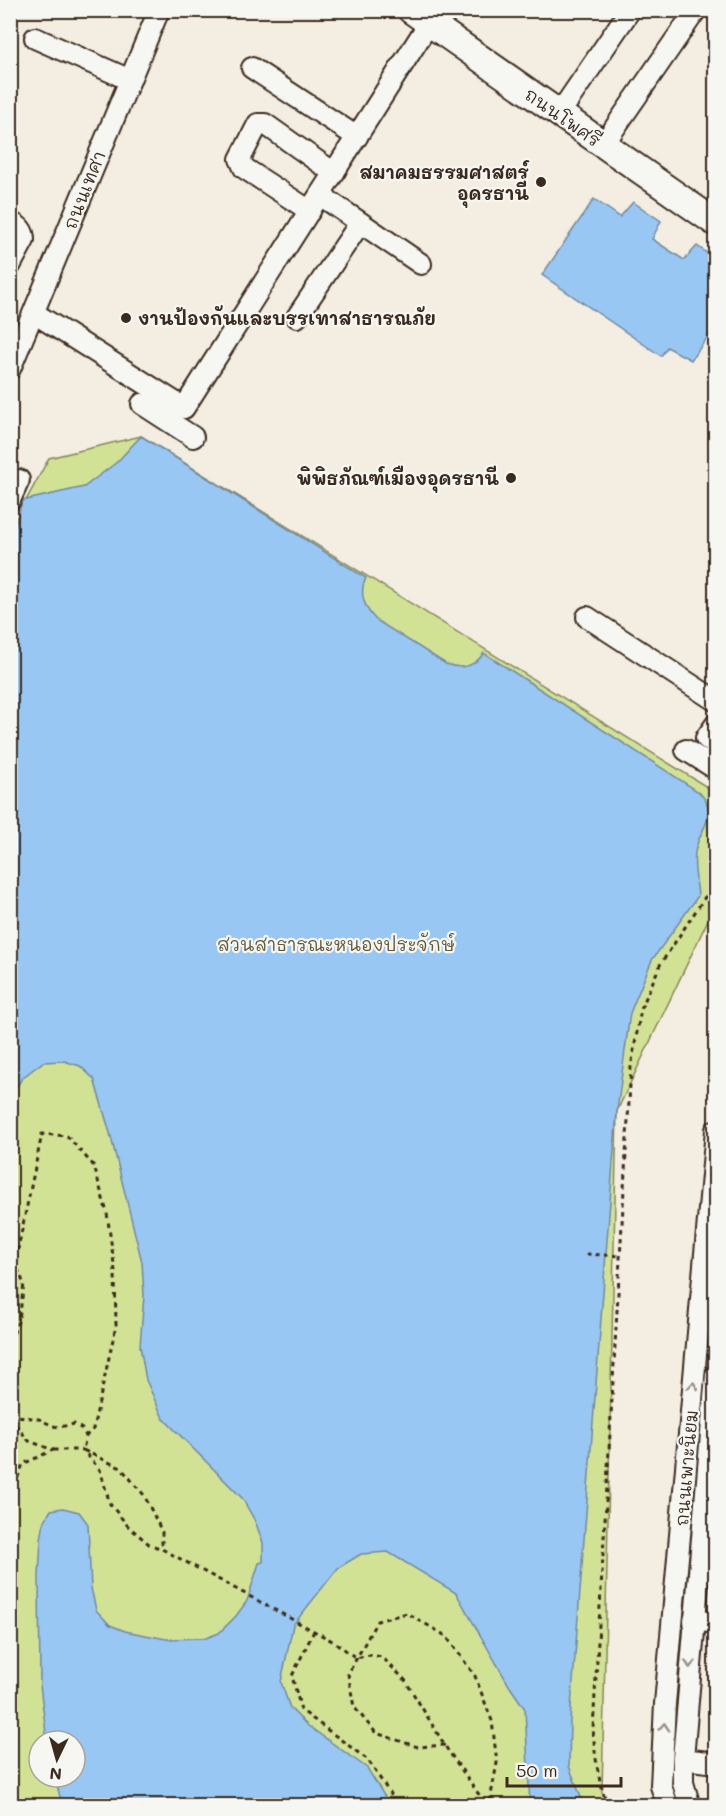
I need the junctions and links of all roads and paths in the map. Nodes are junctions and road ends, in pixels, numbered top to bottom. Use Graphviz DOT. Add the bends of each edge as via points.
graph roads {
  1 [pos="159,10"];
  2 [pos="630,10"];
  3 [pos="696,10"];
  4 [pos="420,17"];
  5 [pos="35,38"];
  6 [pos="252,68"];
  7 [pos="130,80"];
  8 [pos="559,114"];
  9 [pos="357,137"];
  10 [pos="603,145"];
  11 [pos="334,173"];
  12 [pos="315,203"];
  13 [pos="10,222"];
  14 [pos="716,222"];
  15 [pos="360,223"];
  16 [pos="421,264"];
  17 [pos="10,266"];
  18 [pos="34,313"];
  19 [pos="297,317"];
  20 [pos="10,369"];
  21 [pos="142,404"];
  22 [pos="193,437"];
  23 [pos="19,480"];
  24 [pos="10,500"];
  25 [pos="587,617"];
  26 [pos="716,701"];
  27 [pos="686,750"];
  28 [pos="716,769"];
  29 [pos="709,891"];
  30 [pos="716,1130"];
  31 [pos="586,1254"];
  32 [pos="620,1256"];
  33 [pos="13,1262"];
  34 [pos="10,1342"];
  35 [pos="716,1375"];
  36 [pos="10,1416"];
  37 [pos="86,1437"];
  38 [pos="53,1450"];
  39 [pos="83,1450"];
  40 [pos="10,1497"];
  41 [pos="162,1549"];
  42 [pos="10,1599"];
  43 [pos="694,1620"];
  44 [pos="716,1623"];
  45 [pos="314,1631"];
  46 [pos="356,1658"];
  47 [pos="445,1745"];
  48 [pos="10,1747"];
  49 [pos="683,1759"];
  50 [pos="716,1763"];
  51 [pos="398,1806"];
  52 [pos="488,1806"];
  53 [pos="608,1806"];
  54 [pos="668,1806"];
  55 [pos="690,1806"];
  1 -- 7 [label="street, ถนนเทศา"];
  2 -- 8 [label="street"];
  3 -- 10 [label="street"];
  4 -- 8 [label="main road, ถนนโพศรี"];
  4 -- 9 [label="street"];
  5 -- 7 [label="street"];
  6 -- 9 [label="street"];
  7 -- 18 [label="street, ถนนเทศา"];
  8 -- 10 [label="main road, ถนนโพศรี"];
  9 -- 11 [label="street"];
  10 -- 14 [label="main road, ถนนโพศรี"];
  11 -- 12 [label="street"];
  11 -- 12 [label="street" via="265,124 258,124 241,164"];
  12 -- 15 [label="street"];
  12 -- 18 [label="street" via="184,408"];
  13 -- 17 [label="street" via="23,231 24,240"];
  15 -- 16 [label="street"];
  15 -- 19 [label="street"];
  18 -- 20 [label="street, ถนนเทศา"];
  21 -- 22 [label="street"];
  23 -- 24 [label="street"];
  25 -- 26 [label="street"];
  27 -- 28 [label="street"];
  29 -- 32 [label="path" via="660,965 641,1009 631,1067"];
  54 -- 30 [label="street, ถนนเพาะนิยม, one-way" via="661,1786 665,1704"];
  31 -- 32 [label="path"];
  32 -- 53 [label="path" via="593,1729 596,1762"];
  33 -- 34 [label="path" via="24,1284 19,1319"];
  33 -- 37 [label="path" via="42,1134 67,1136 94,1166 115,1271 116,1326 93,1429"];
  35 -- 43 [label="street, ถนนเพาะนิยม"];
  36 -- 37 [label="path" via="39,1419 60,1427 74,1424"];
  36 -- 38 [label="path" via="29,1441"];
  37 -- 39 [label="path"];
  38 -- 39 [label="path"];
  38 -- 40 [label="path" via="23,1464"];
  39 -- 41 [label="path" via="100,1470 110,1504 135,1532"];
  39 -- 41 [label="path" via="121,1468 144,1495 162,1532"];
  41 -- 45 [label="path"];
  42 -- 48 [label="path" via="15,1734"];
  43 -- 44 [label="street"];
  43 -- 49 [label="street, ถนนเพาะนิยม, one-way"];
  45 -- 46 [label="path"];
  45 -- 51 [label="path" via="292,1676 300,1710 368,1760"];
  46 -- 47 [label="path" via="382,1657 405,1680"];
  46 -- 47 [label="path" via="348,1674 354,1707 376,1733 418,1747"];
  46 -- 52 [label="path" via="376,1621 407,1613 446,1636 475,1676 492,1721 496,1763"];
  47 -- 52 [label="path"];
  49 -- 50 [label="street"];
  49 -- 55 [label="street, ถนนเพาะนิยม" via="683,1783"];
}
